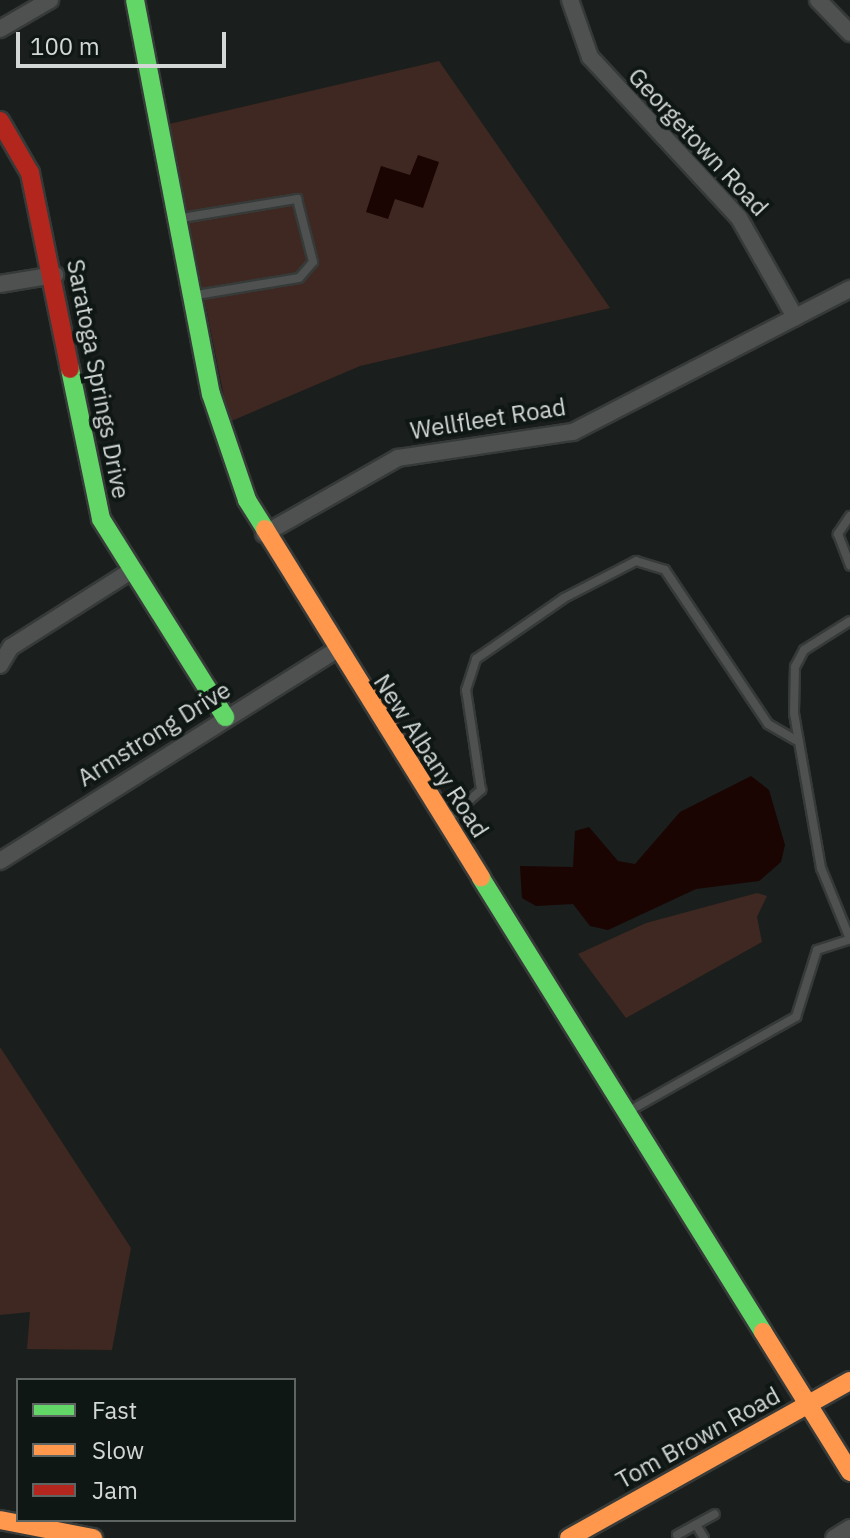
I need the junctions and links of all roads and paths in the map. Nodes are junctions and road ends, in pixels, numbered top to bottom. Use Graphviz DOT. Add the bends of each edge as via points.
graph roads {
  1 [pos="50,0"];
  2 [pos="135,0"];
  3 [pos="570,0"];
  4 [pos="818,0"];
  5 [pos="0,29"];
  6 [pos="850,33"];
  7 [pos="0,121"];
  8 [pos="177,219"];
  9 [pos="55,275"];
  10 [pos="0,284"];
  11 [pos="850,289"];
  12 [pos="192,296"];
  13 [pos="795,317"];
  14 [pos="850,516"];
  15 [pos="264,534"];
  16 [pos="850,566"];
  17 [pos="129,572"];
  18 [pos="850,621"];
  19 [pos="336,650"];
  20 [pos="0,665"];
  21 [pos="225,717"];
  22 [pos="796,740"];
  23 [pos="442,822"];
  24 [pos="0,861"];
  25 [pos="850,939"];
  26 [pos="628,1111"];
  27 [pos="850,1381"];
  28 [pos="808,1404"];
  29 [pos="850,1472"];
  30 [pos="715,1514"];
  31 [pos="0,1520"];
  32 [pos="696,1525"];
  33 [pos="850,1528"];
  34 [pos="677,1535"];
  35 [pos="93,1538"];
  36 [pos="569,1538"];
  37 [pos="704,1538"];
  38 [pos="834,1538"];
  1 -- 5 [label="street"];
  2 -- 8 [label="street, New Albany Road"];
  3 -- 13 [label="street, Georgetown Road" via="590,57 739,218"];
  4 -- 6 [label="street"];
  7 -- 9 [label="street, Saratoga Springs Drive" via="30,173"];
  8 -- 12 [label="street, New Albany Road"];
  8 -- 12 [label="lane" via="297,199 313,262 299,278"];
  9 -- 10 [label="street"];
  9 -- 17 [label="street, Saratoga Springs Drive" via="101,519"];
  11 -- 13 [label="street, Wellfleet Road"];
  12 -- 15 [label="street, New Albany Road" via="226,451"];
  13 -- 15 [label="street, Wellfleet Road" via="573,432 398,458"];
  14 -- 16 [label="lane" via="838,534"];
  15 -- 19 [label="street, New Albany Road"];
  17 -- 20 [label="street" via="11,647"];
  17 -- 21 [label="street, Saratoga Springs Drive"];
  18 -- 22 [label="lane" via="804,650 795,667"];
  19 -- 21 [label="street, Armstrong Drive"];
  19 -- 23 [label="street, New Albany Road"];
  21 -- 24 [label="street, Armstrong Drive"];
  22 -- 23 [label="lane" via="768,724 665,570 636,561 564,598 476,659 466,690 481,790"];
  22 -- 25 [label="lane" via="821,868"];
  23 -- 26 [label="street, New Albany Road"];
  25 -- 26 [label="lane" via="817,950 796,1017"];
  26 -- 28 [label="street, New Albany Road"];
  27 -- 28 [label="street, Tom Brown Road"];
  28 -- 29 [label="street, New Albany Road"];
  28 -- 36 [label="street, Tom Brown Road"];
  30 -- 32 [label="lane"];
  31 -- 35 [label="street"];
  32 -- 34 [label="lane"];
  32 -- 37 [label="lane"];
  33 -- 38 [label="street"];
}
